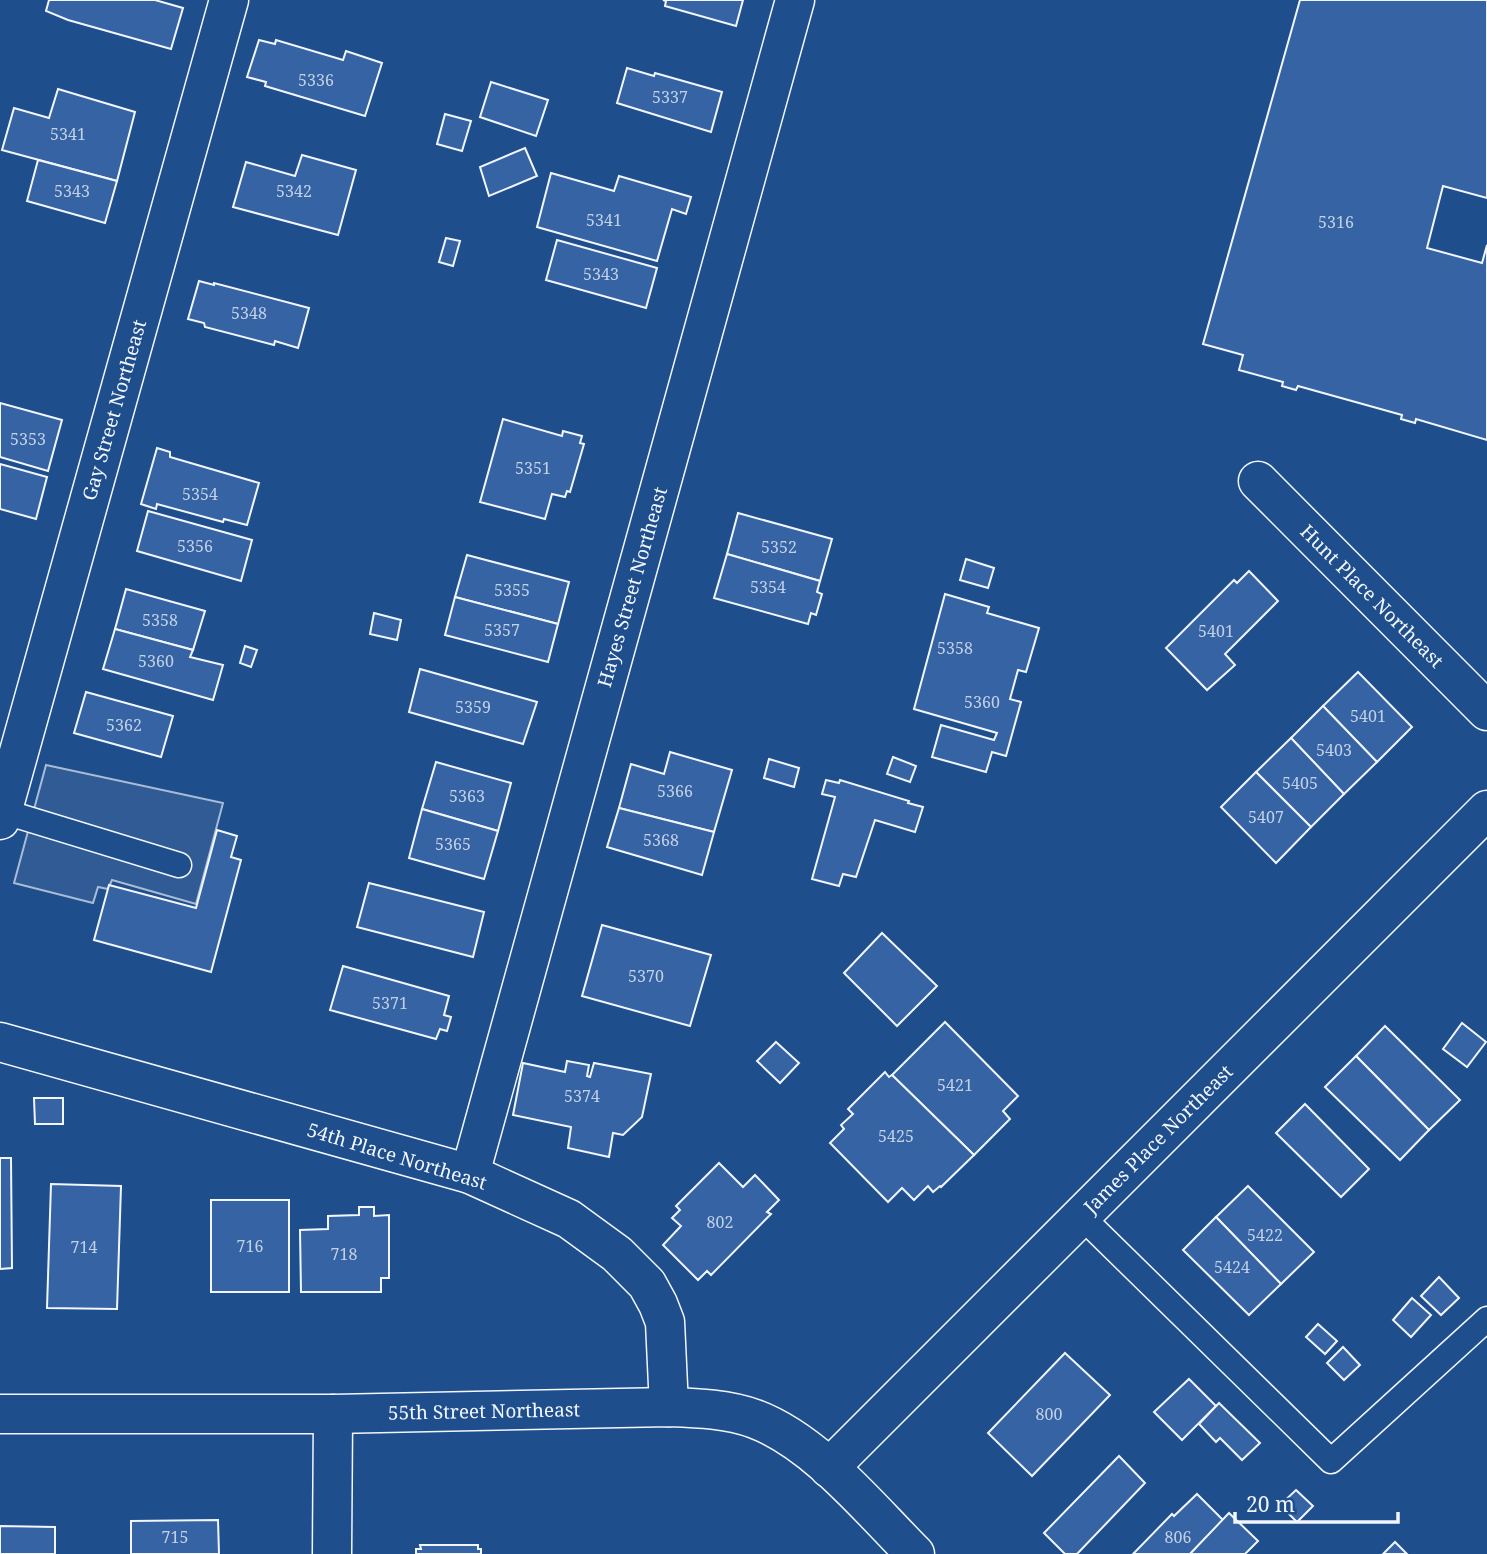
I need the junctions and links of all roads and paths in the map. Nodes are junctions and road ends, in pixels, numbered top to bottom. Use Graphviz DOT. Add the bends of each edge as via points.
graph roads {
  1 [pos="229,0"];
  2 [pos="795,0"];
  3 [pos="1258,481"];
  4 [pos="1487,711"];
  5 [pos="1487,810"];
  6 [pos="1,816"];
  7 [pos="179,865"];
  8 [pos="0,1042"];
  9 [pos="470,1174"];
  10 [pos="1081,1216"];
  11 [pos="1487,1319"];
  12 [pos="669,1407"];
  13 [pos="0,1414"];
  14 [pos="333,1414"];
  15 [pos="829,1468"];
  16 [pos="332,1554"];
  17 [pos="915,1554"];
  1 -- 6 [label="street, Gay Street Northeast"];
  2 -- 9 [label="street, Hayes Street Northeast"];
  3 -- 4 [label="street, Hunt Place Northeast"];
  5 -- 10 [label="street, James Place Northeast"];
  6 -- 7 [label="lane"];
  8 -- 9 [label="street, 54th Place Northeast"];
  9 -- 12 [label="street, 54th Place Northeast" via="569,1219 617,1254 647,1284 665,1322"];
  10 -- 11 [label="lane" via="1331,1461"];
  10 -- 15 [label="street, James Place Northeast"];
  12 -- 14 [label="street, 55th Street Northeast"];
  12 -- 15 [label="street, 55th Street Northeast" via="705,1408 753,1418 805,1446"];
  13 -- 14 [label="street, 55th Street Northeast"];
  14 -- 16 [label="street"];
  15 -- 17 [label="street, 55th Street Northeast"];
}
